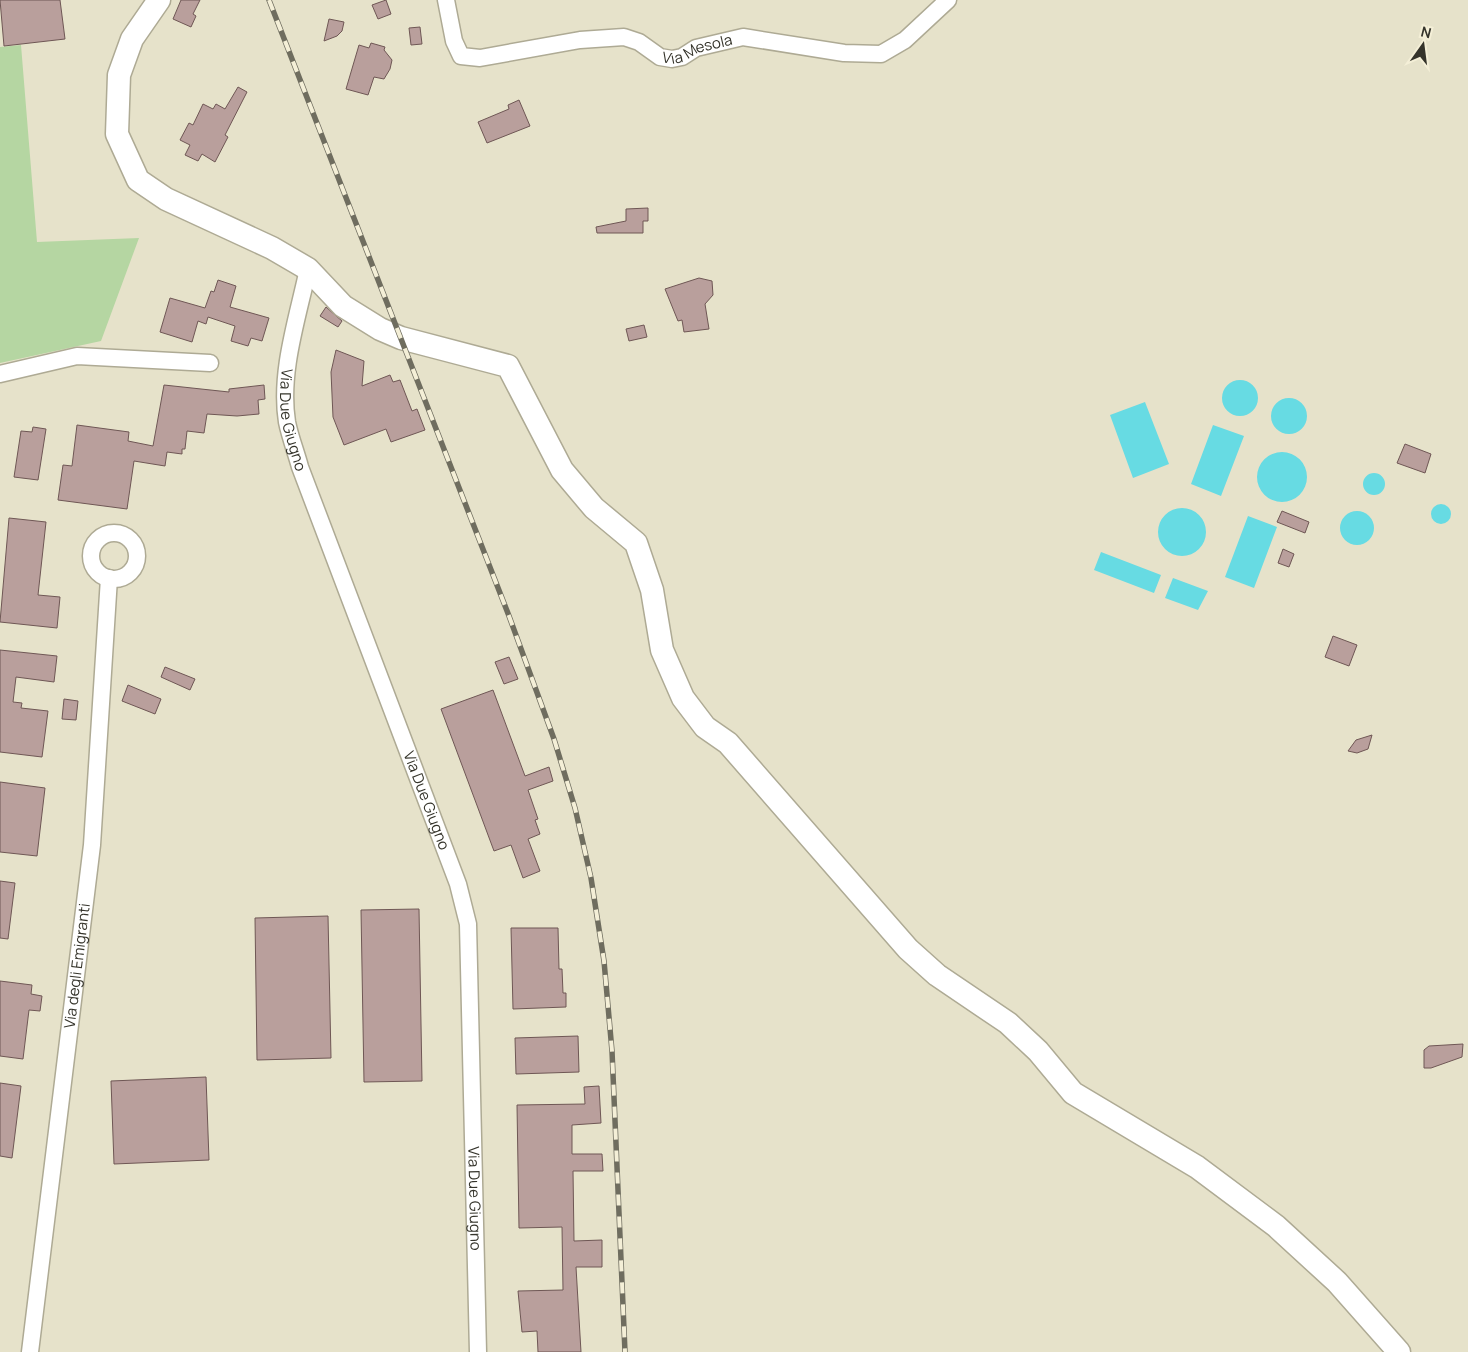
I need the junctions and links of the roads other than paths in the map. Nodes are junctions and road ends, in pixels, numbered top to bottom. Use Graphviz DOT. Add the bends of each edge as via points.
graph roads {
  1 [pos="159,0"];
  2 [pos="446,0"];
  3 [pos="948,0"];
  4 [pos="308,269"];
  5 [pos="210,362"];
  6 [pos="0,374"];
  7 [pos="109,578"];
  8 [pos="30,1352"];
  9 [pos="478,1352"];
  10 [pos="1399,1352"];
  1 -- 4 [label="street" via="132,39 119,75 117,134 138,180 166,199 272,248"];
  2 -- 3 [label="street, Via Mesola" via="454,41 461,56 480,58 580,40 624,37 639,42 660,57 672,59 696,48 743,37 844,53 881,54 906,40"];
  4 -- 9 [label="street, Via Due Giugno" via="291,346 286,386 287,421 300,467 458,884 468,924"];
  4 -- 10 [label="street" via="343,306 380,329 402,338 508,366 562,470 594,508 636,543 652,590 662,650 683,698 705,727 728,743 908,949 937,975 1008,1023 1038,1051 1073,1093 1197,1167 1276,1226 1337,1282"];
  5 -- 6 [label="street" via="77,356"];
  7 -- 8 [label="street, Via degli Emigranti" via="92,845"];
}
